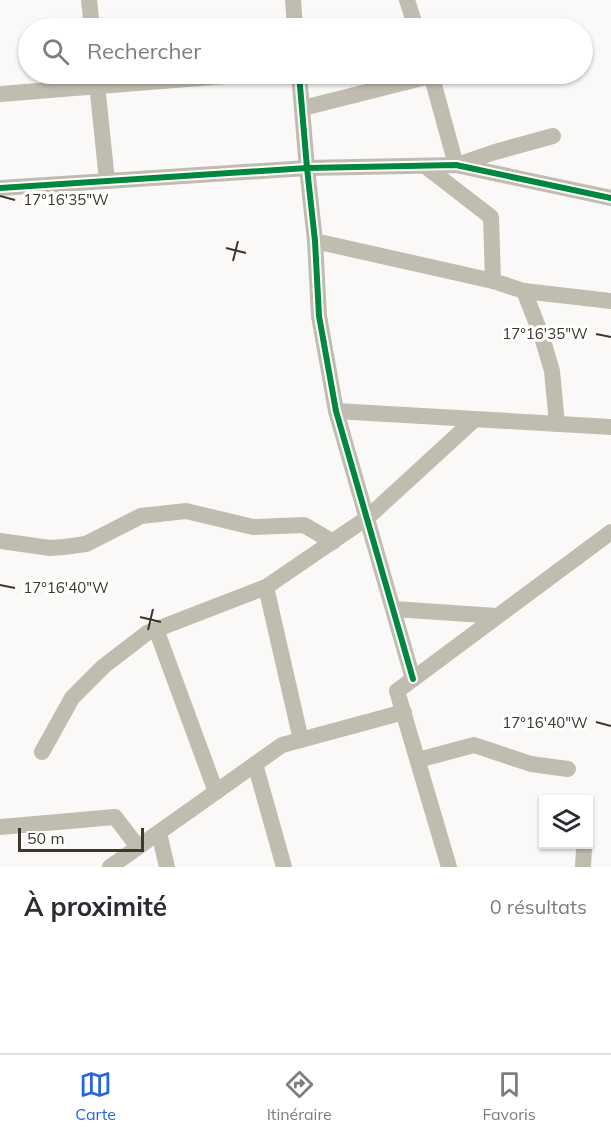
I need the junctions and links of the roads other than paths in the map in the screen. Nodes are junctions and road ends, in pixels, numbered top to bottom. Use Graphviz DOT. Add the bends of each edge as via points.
graph roads {
  1 [pos="89,0"];
  2 [pos="293,0"];
  3 [pos="407,0"];
  4 [pos="91,18"];
  5 [pos="294,18"];
  6 [pos="413,18"];
  7 [pos="69,84"];
  8 [pos="96,84"];
  9 [pos="300,84"];
  10 [pos="395,84"];
  11 [pos="436,84"];
  12 [pos="0,94"];
  13 [pos="303,108"];
  14 [pos="553,136"];
  15 [pos="456,165"];
  16 [pos="425,166"];
  17 [pos="307,168"];
  18 [pos="106,181"];
  19 [pos="0,188"];
  20 [pos="611,198"];
  21 [pos="315,241"];
  22 [pos="493,281"];
  23 [pos="524,291"];
  24 [pos="611,301"];
  25 [pos="336,411"];
  26 [pos="475,419"];
  27 [pos="557,424"];
  28 [pos="611,427"];
  29 [pos="367,518"];
  30 [pos="611,532"];
  31 [pos="0,541"];
  32 [pos="333,542"];
  33 [pos="266,587"];
  34 [pos="394,609"];
  35 [pos="497,616"];
  36 [pos="156,629"];
  37 [pos="413,679"];
  38 [pos="404,712"];
  39 [pos="301,740"];
  40 [pos="42,752"];
  41 [pos="418,760"];
  42 [pos="255,764"];
  43 [pos="568,769"];
  44 [pos="216,792"];
  45 [pos="0,827"];
  46 [pos="159,833"];
  47 [pos="138,847"];
  48 [pos="584,849"];
  49 [pos="110,867"];
  50 [pos="167,867"];
  51 [pos="284,867"];
  52 [pos="449,867"];
  53 [pos="583,867"];
  1 -- 4 [label="street"];
  2 -- 5 [label="street"];
  3 -- 6 [label="street"];
  7 -- 12 [label="street"];
  8 -- 18 [label="street"];
  9 -- 13 [label="street"];
  10 -- 13 [label="street"];
  11 -- 15 [label="street"];
  13 -- 17 [label="street"];
  14 -- 15 [label="street"];
  15 -- 16 [label="street"];
  15 -- 20 [label="street"];
  16 -- 17 [label="street"];
  16 -- 22 [label="street" via="491,217"];
  17 -- 18 [label="street"];
  17 -- 21 [label="street"];
  18 -- 19 [label="street"];
  21 -- 22 [label="street"];
  21 -- 25 [label="street" via="319,316"];
  22 -- 23 [label="street"];
  23 -- 24 [label="street"];
  23 -- 27 [label="street" via="552,370"];
  25 -- 26 [label="street"];
  25 -- 29 [label="street"];
  26 -- 27 [label="street"];
  26 -- 29 [label="street"];
  27 -- 28 [label="street"];
  29 -- 32 [label="street"];
  29 -- 34 [label="street"];
  30 -- 35 [label="street"];
  31 -- 32 [label="street" via="64,548 86,544 141,516 186,511 253,526 304,525"];
  32 -- 33 [label="street"];
  33 -- 36 [label="street"];
  33 -- 39 [label="street"];
  34 -- 35 [label="street"];
  34 -- 37 [label="street"];
  35 -- 37 [label="street"];
  36 -- 40 [label="street" via="104,666 72,698"];
  36 -- 44 [label="street"];
  37 -- 38 [label="street" via="398,690"];
  38 -- 39 [label="street"];
  38 -- 41 [label="street"];
  39 -- 42 [label="street" via="282,745"];
  41 -- 43 [label="street" via="474,745 531,764"];
  41 -- 52 [label="street"];
  42 -- 44 [label="street"];
  42 -- 51 [label="street"];
  44 -- 46 [label="street"];
  45 -- 47 [label="street" via="115,817"];
  46 -- 47 [label="street"];
  46 -- 50 [label="street"];
  47 -- 49 [label="street"];
  48 -- 53 [label="street"];
}
